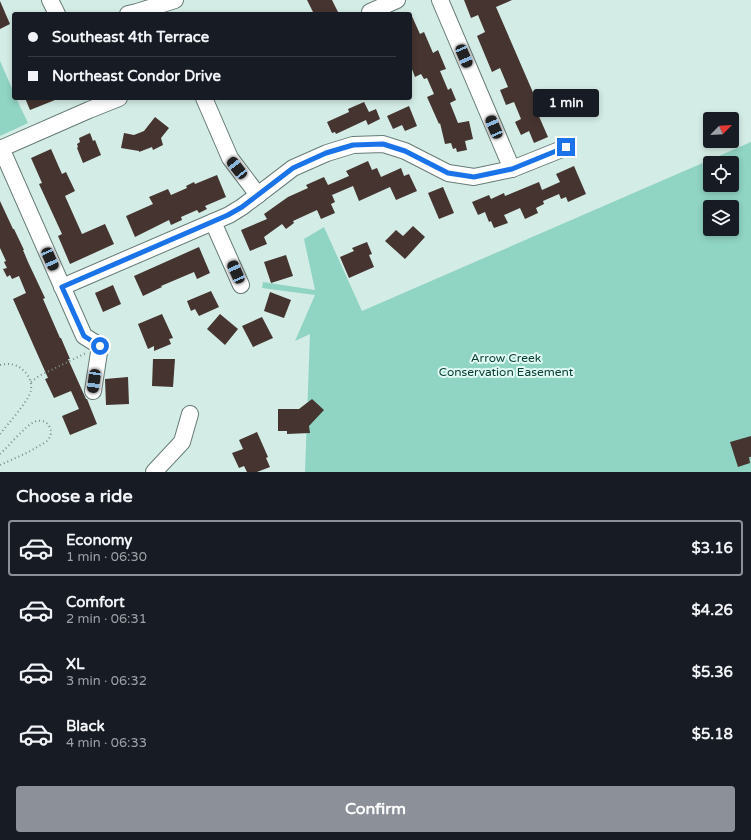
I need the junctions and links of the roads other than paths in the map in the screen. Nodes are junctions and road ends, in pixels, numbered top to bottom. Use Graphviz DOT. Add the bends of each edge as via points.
graph roads {
  1 [pos="50,0"];
  2 [pos="397,0"];
  3 [pos="440,0"];
  4 [pos="169,6"];
  5 [pos="56,12"];
  6 [pos="137,12"];
  7 [pos="370,12"];
  8 [pos="114,100"];
  9 [pos="205,100"];
  10 [pos="566,147"];
  11 [pos="1,149"];
  12 [pos="512,169"];
  13 [pos="258,195"];
  14 [pos="214,222"];
  15 [pos="241,285"];
  16 [pos="62,287"];
  17 [pos="93,391"];
  18 [pos="190,414"];
  19 [pos="154,472"];
  1 -- 5 [label="street"];
  2 -- 7 [label="street"];
  3 -- 12 [label="street"];
  4 -- 6 [label="street"];
  8 -- 11 [label="street"];
  9 -- 13 [label="street" via="230,158"];
  10 -- 12 [label="street"];
  11 -- 16 [label="street"];
  12 -- 13 [label="street" via="474,177 448,173 405,151 383,144 353,145 326,153 293,168"];
  13 -- 14 [label="street"];
  14 -- 15 [label="street"];
  14 -- 16 [label="street"];
  16 -- 17 [label="street" via="84,336 100,346"];
  18 -- 19 [label="street" via="182,442"];
}
